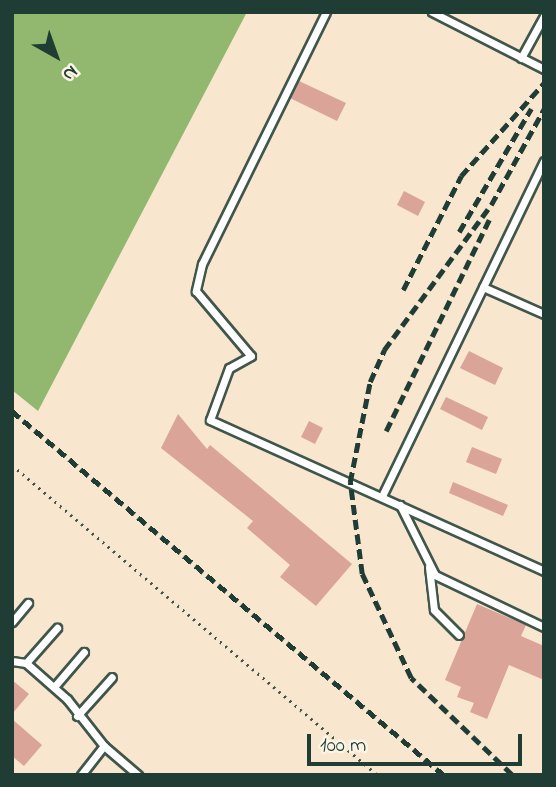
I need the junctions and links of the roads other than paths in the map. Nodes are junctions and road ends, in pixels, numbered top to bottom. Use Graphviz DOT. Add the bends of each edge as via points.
graph roads {
  1 [pos="326,12"];
  2 [pos="432,12"];
  3 [pos="544,16"];
  4 [pos="521,58"];
  5 [pos="544,69"];
  6 [pos="544,160"];
  7 [pos="483,287"];
  8 [pos="544,314"];
  9 [pos="382,496"];
  10 [pos="400,504"];
  11 [pos="429,567"];
  12 [pos="544,571"];
  13 [pos="29,603"];
  14 [pos="12,622"];
  15 [pos="544,627"];
  16 [pos="57,628"];
  17 [pos="459,635"];
  18 [pos="85,652"];
  19 [pos="12,661"];
  20 [pos="26,663"];
  21 [pos="112,677"];
  22 [pos="54,687"];
  23 [pos="77,716"];
  24 [pos="104,746"];
  25 [pos="81,775"];
  26 [pos="138,775"];
  1 -- 9 [label="lane" via="201,264 196,291 251,356 229,368 210,420"];
  2 -- 4 [label="lane"];
  3 -- 4 [label="lane"];
  4 -- 5 [label="lane"];
  6 -- 7 [label="lane"];
  7 -- 8 [label="lane"];
  7 -- 9 [label="lane"];
  9 -- 10 [label="lane"];
  10 -- 11 [label="lane"];
  10 -- 12 [label="lane"];
  11 -- 15 [label="lane"];
  11 -- 17 [label="lane" via="434,610"];
  13 -- 14 [label="lane"];
  16 -- 20 [label="lane"];
  18 -- 22 [label="lane"];
  19 -- 20 [label="lane"];
  20 -- 22 [label="lane"];
  21 -- 23 [label="lane"];
  22 -- 23 [label="lane"];
  23 -- 24 [label="lane"];
  24 -- 25 [label="lane"];
  24 -- 26 [label="lane"];
}
